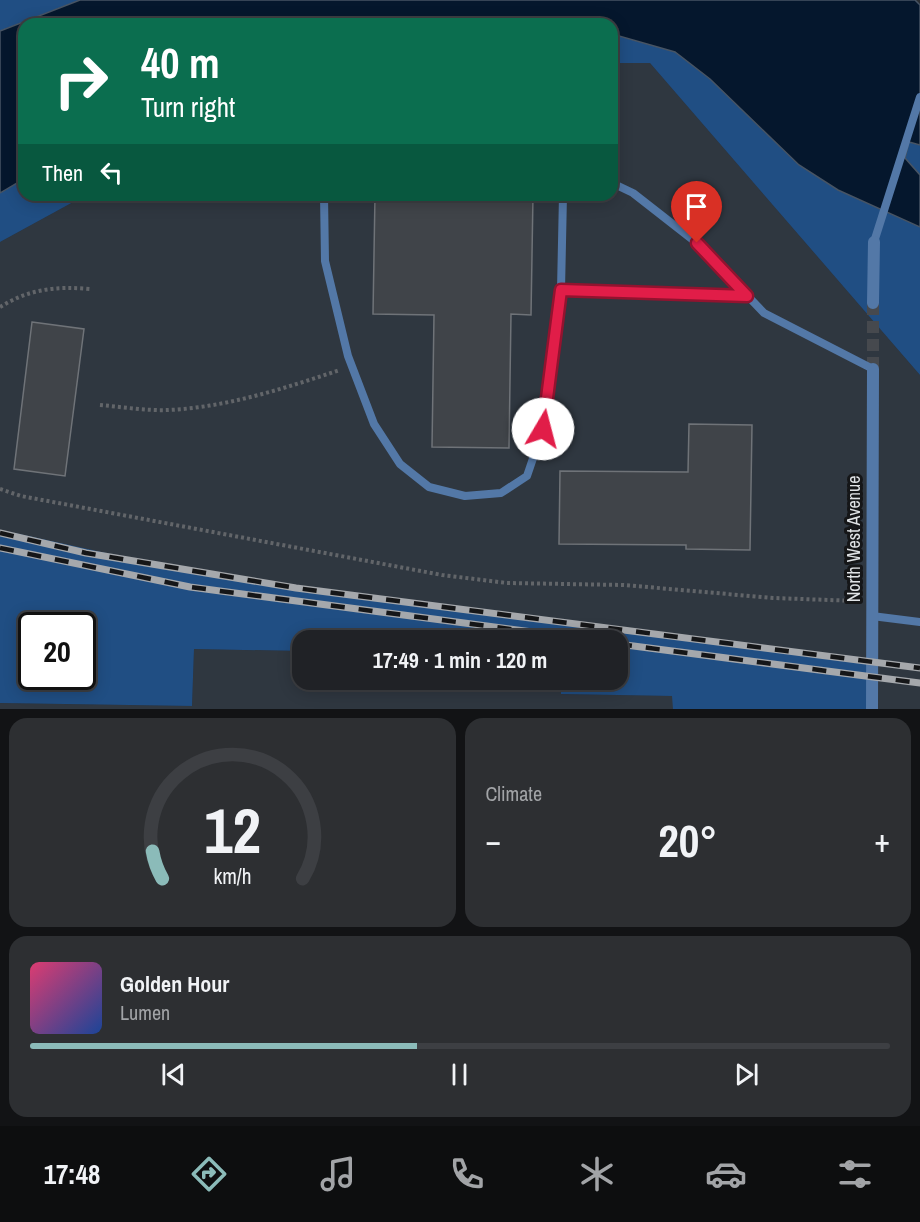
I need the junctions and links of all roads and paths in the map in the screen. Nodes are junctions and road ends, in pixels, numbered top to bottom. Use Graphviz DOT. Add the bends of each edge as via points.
graph roads {
  1 [pos="920,97"];
  2 [pos="618,186"];
  3 [pos="324,201"];
  4 [pos="563,201"];
  5 [pos="874,242"];
  6 [pos="90,289"];
  7 [pos="561,290"];
  8 [pos="747,296"];
  9 [pos="873,303"];
  10 [pos="0,307"];
  11 [pos="352,366"];
  12 [pos="873,369"];
  13 [pos="100,405"];
  14 [pos="0,489"];
  15 [pos="872,601"];
  16 [pos="872,616"];
  17 [pos="920,622"];
  18 [pos="872,709"];
  1 -- 5 [label="lane"];
  2 -- 8 [label="lane" via="697,243"];
  3 -- 11 [label="lane" via="325,261"];
  4 -- 7 [label="lane"];
  5 -- 9 [label="street"];
  6 -- 10 [label="path" via="60,286 34,290"];
  7 -- 8 [label="lane"];
  7 -- 11 [label="lane" via="543,429 526,476 501,493 465,496 429,487 400,464 374,424"];
  8 -- 12 [label="lane" via="764,313"];
  11 -- 13 [label="path" via="230,401 169,410"];
  12 -- 15 [label="street, North West Avenue"];
  14 -- 15 [label="path" via="442,575 507,583 589,583 773,598"];
  15 -- 16 [label="street, North West Avenue"];
  16 -- 17 [label="lane"];
  16 -- 18 [label="street, North West Avenue"];
}
